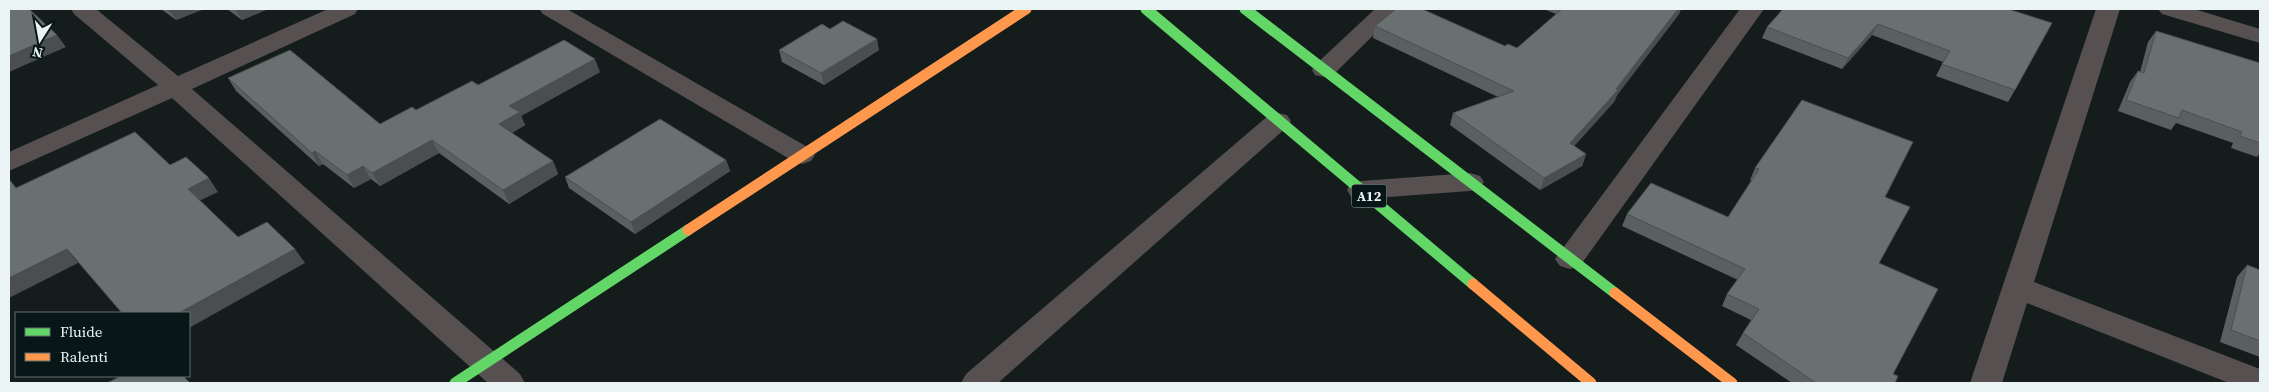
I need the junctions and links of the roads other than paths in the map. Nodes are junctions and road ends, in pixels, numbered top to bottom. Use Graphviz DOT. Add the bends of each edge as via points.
graph roads {
  1 [pos="82,9"];
  2 [pos="347,9"];
  3 [pos="551,9"];
  4 [pos="1026,9"];
  5 [pos="1146,9"];
  6 [pos="1245,9"];
  7 [pos="1388,9"];
  8 [pos="1752,9"];
  9 [pos="2108,9"];
  10 [pos="2170,9"];
  11 [pos="2260,36"];
  12 [pos="1324,70"];
  13 [pos="174,86"];
  14 [pos="1278,121"];
  15 [pos="802,155"];
  16 [pos="9,162"];
  17 [pos="1470,182"];
  18 [pos="1361,190"];
  19 [pos="1570,259"];
  20 [pos="2017,287"];
  21 [pos="486,362"];
  22 [pos="2260,382"];
  23 [pos="455,383"];
  24 [pos="509,383"];
  25 [pos="977,383"];
  26 [pos="1590,383"];
  27 [pos="1732,383"];
  28 [pos="1986,383"];
  1 -- 13 [label="street"];
  2 -- 13 [label="street"];
  3 -- 15 [label="street"];
  4 -- 15 [label="street"];
  5 -- 14 [label="street, A12"];
  6 -- 12 [label="street"];
  7 -- 12 [label="street"];
  8 -- 19 [label="street"];
  9 -- 20 [label="street"];
  10 -- 11 [label="street"];
  12 -- 17 [label="street"];
  13 -- 16 [label="street"];
  13 -- 21 [label="street"];
  14 -- 18 [label="street, A12"];
  14 -- 25 [label="street"];
  15 -- 21 [label="street"];
  17 -- 18 [label="street"];
  17 -- 19 [label="street"];
  18 -- 26 [label="street, A12"];
  19 -- 27 [label="street"];
  20 -- 22 [label="street"];
  20 -- 28 [label="street"];
  21 -- 23 [label="street"];
  21 -- 24 [label="street"];
}
